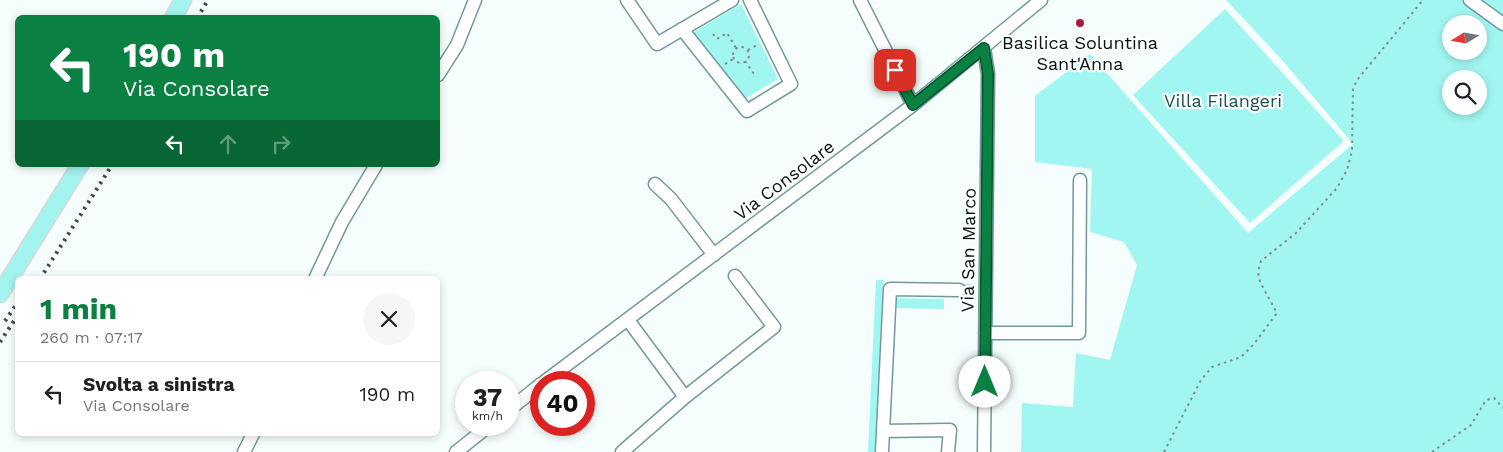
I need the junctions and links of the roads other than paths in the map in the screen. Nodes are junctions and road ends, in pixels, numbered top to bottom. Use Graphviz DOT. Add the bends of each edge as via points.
graph roads {
  1 [pos="184,0"];
  2 [pos="475,0"];
  3 [pos="627,0"];
  4 [pos="732,0"];
  5 [pos="750,0"];
  6 [pos="860,0"];
  7 [pos="1041,0"];
  8 [pos="1470,0"];
  9 [pos="174,15"];
  10 [pos="1503,24"];
  11 [pos="682,29"];
  12 [pos="984,48"];
  13 [pos="440,73"];
  14 [pos="913,105"];
  15 [pos="79,167"];
  16 [pos="375,167"];
  17 [pos="1080,180"];
  18 [pos="655,184"];
  19 [pos="714,255"];
  20 [pos="315,276"];
  21 [pos="735,276"];
  22 [pos="972,290"];
  23 [pos="0,294"];
  24 [pos="628,320"];
  25 [pos="985,332"];
  26 [pos="558,371"];
  27 [pos="530,393"];
  28 [pos="685,396"];
  29 [pos="520,401"];
  30 [pos="883,432"];
  31 [pos="252,436"];
  32 [pos="476,436"];
  33 [pos="244,452"];
  34 [pos="456,452"];
  35 [pos="622,452"];
  36 [pos="882,452"];
  37 [pos="948,452"];
  38 [pos="984,452"];
  1 -- 9 [label="main road"];
  2 -- 13 [label="street" via="457,45"];
  3 -- 11 [label="street" via="657,44"];
  4 -- 11 [label="street"];
  5 -- 11 [label="street" via="791,84 747,112"];
  6 -- 14 [label="street"];
  7 -- 12 [label="street, Via Consolare"];
  8 -- 10 [label="street"];
  12 -- 14 [label="street, Via Consolare"];
  12 -- 22 [label="street, Via San Marco" via="988,74"];
  14 -- 19 [label="street, Via Consolare"];
  15 -- 23 [label="main road"];
  16 -- 20 [label="street" via="342,222"];
  17 -- 25 [label="street" via="1079,333"];
  18 -- 19 [label="street" via="671,199"];
  19 -- 24 [label="street, Via Consolare"];
  21 -- 28 [label="street" via="774,327"];
  22 -- 25 [label="street, Via San Marco"];
  22 -- 30 [label="street" via="890,290"];
  24 -- 26 [label="street, Via Consolare"];
  24 -- 28 [label="street"];
  25 -- 38 [label="street, Via San Marco"];
  27 -- 29 [label="street, Via Consolare"];
  28 -- 35 [label="street"];
  30 -- 36 [label="street"];
  30 -- 37 [label="street" via="950,430"];
  31 -- 33 [label="street"];
  32 -- 34 [label="street"];
}
